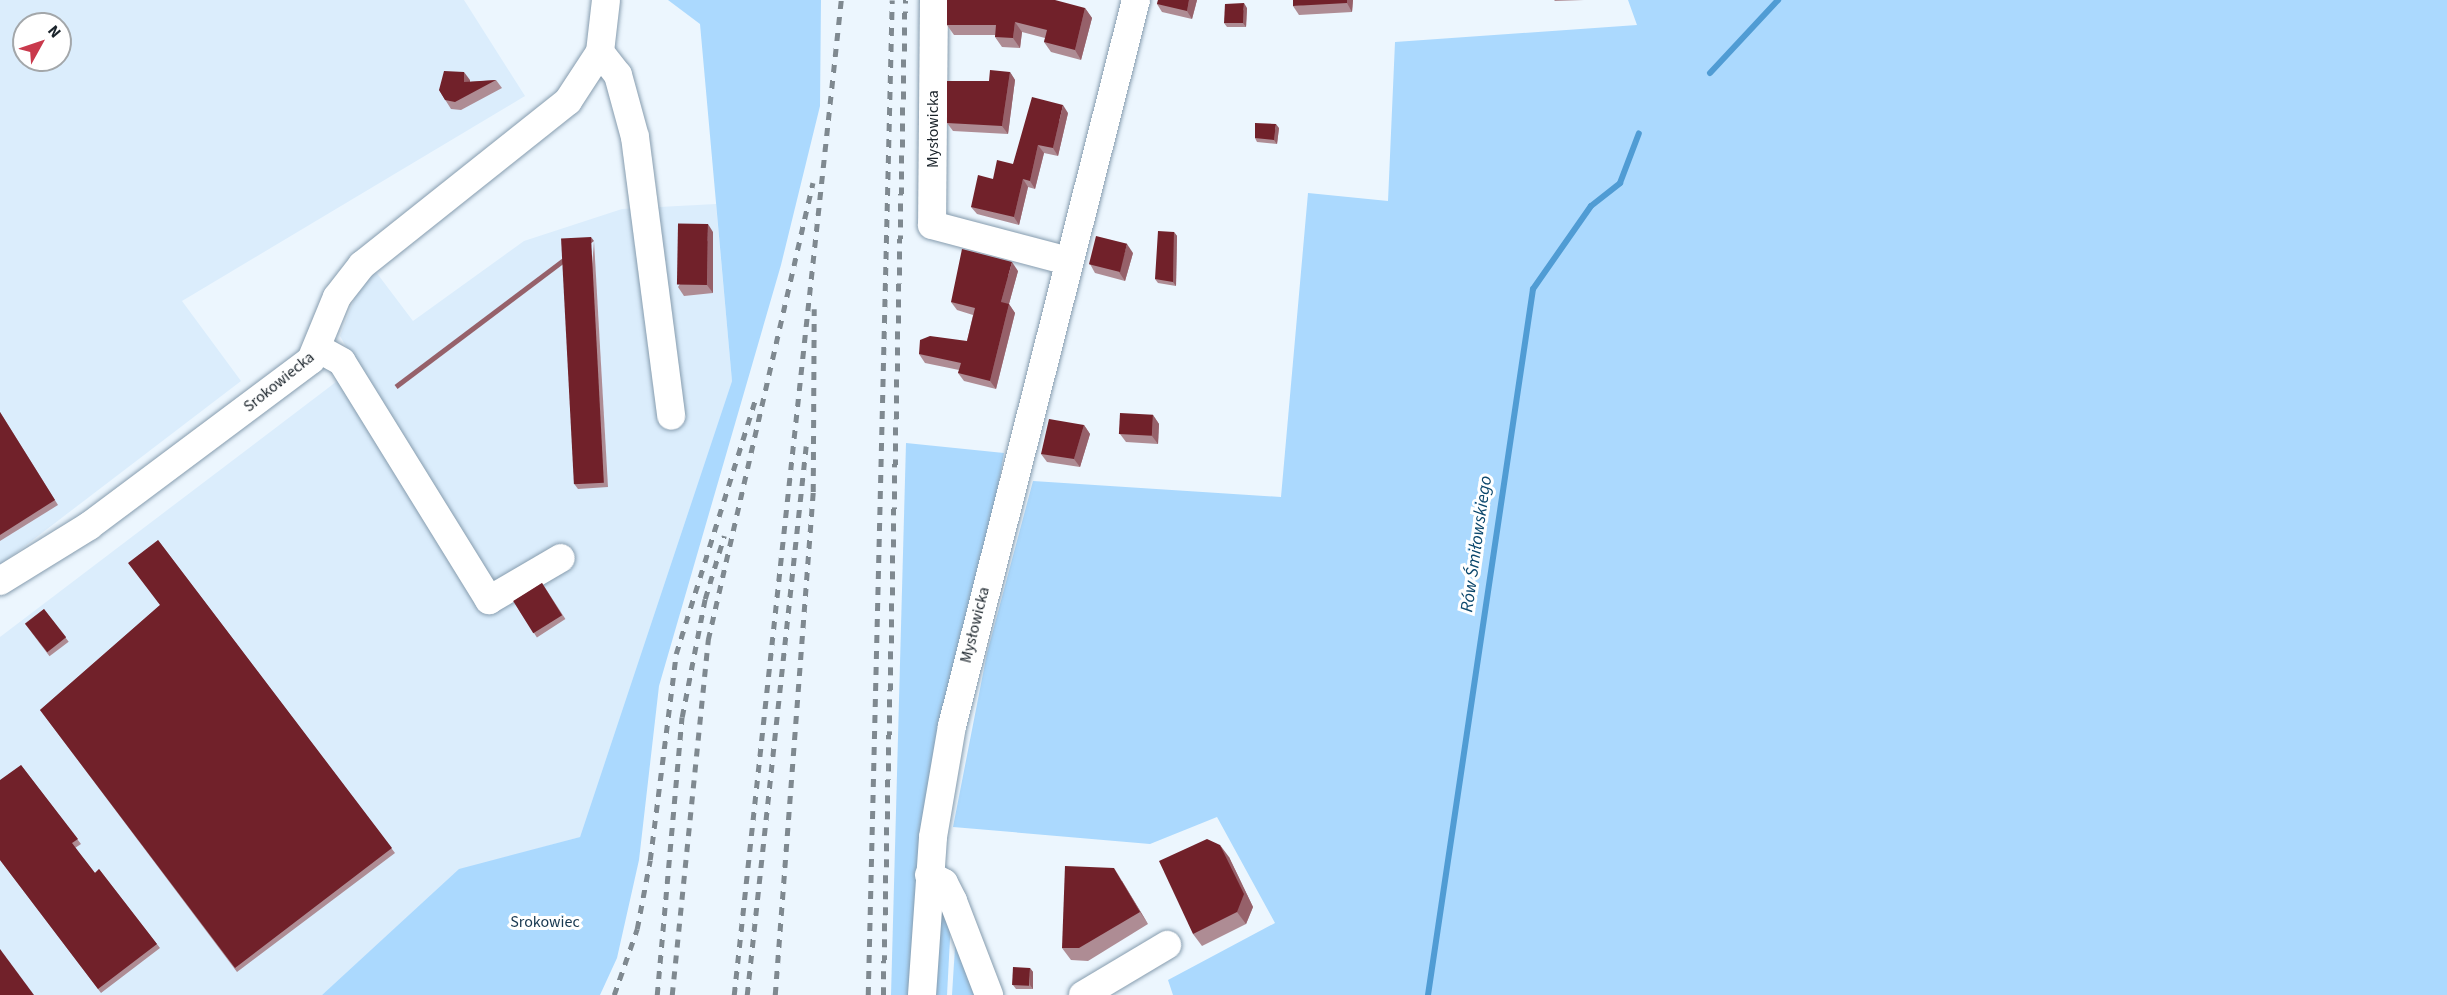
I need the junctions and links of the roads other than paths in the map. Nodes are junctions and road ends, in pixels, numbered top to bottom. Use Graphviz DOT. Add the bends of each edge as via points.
graph roads {
  1 [pos="934,0"];
  2 [pos="1136,0"];
  3 [pos="602,2"];
  4 [pos="600,52"];
  5 [pos="1068,261"];
  6 [pos="318,350"];
  7 [pos="672,416"];
  8 [pos="561,558"];
  9 [pos="0,581"];
  10 [pos="929,875"];
  11 [pos="1167,945"];
  12 [pos="922,995"];
  13 [pos="989,995"];
  14 [pos="1083,995"];
  1 -- 5 [label="street, Mysłowicka" via="932,225"];
  2 -- 5 [label="street, Mysłowicka"];
  3 -- 4 [label="street, Srokowiecka"];
  4 -- 6 [label="street, Srokowiecka" via="568,101 362,265 337,297"];
  4 -- 7 [label="street" via="618,75 635,137"];
  5 -- 10 [label="street, Mysłowicka" via="967,659"];
  6 -- 8 [label="street" via="342,362 489,600"];
  6 -- 9 [label="street, Srokowiecka" via="89,526"];
  10 -- 12 [label="street, Mysłowicka"];
  10 -- 13 [label="street" via="944,883"];
  11 -- 14 [label="street"];
}
